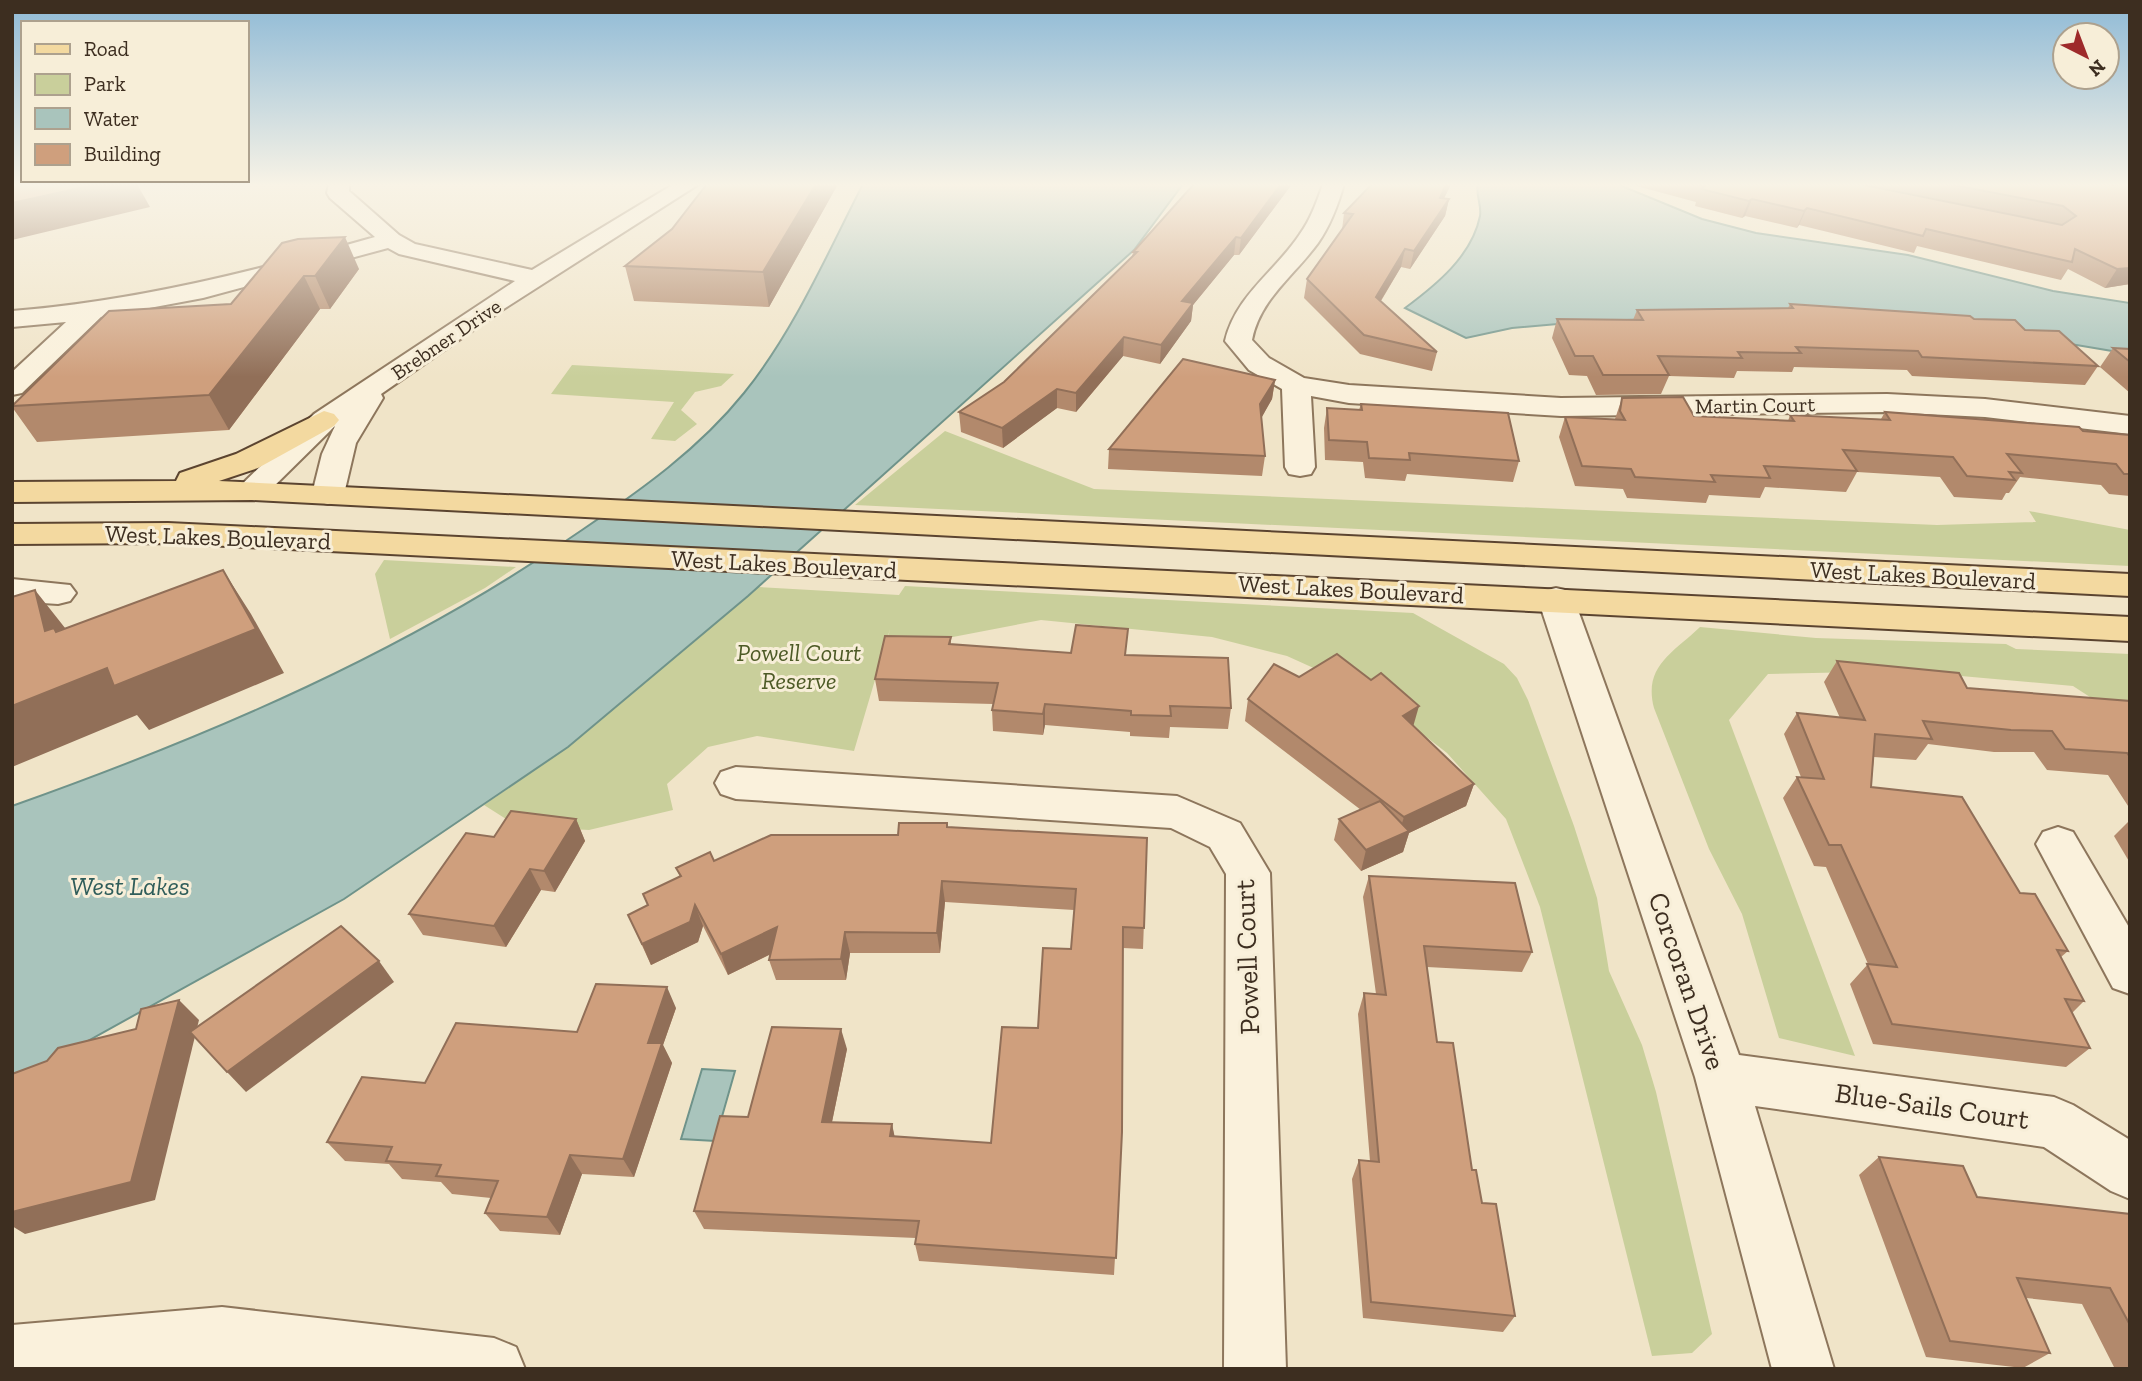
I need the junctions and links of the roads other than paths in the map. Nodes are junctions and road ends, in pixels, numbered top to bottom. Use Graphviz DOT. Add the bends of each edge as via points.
graph roads {
  1 [pos="360,248"];
  2 [pos="406,248"];
  3 [pos="586,248"];
  4 [pos="1302,248"];
  5 [pos="538,279"];
  6 [pos="92,312"];
  7 [pos="12,319"];
  8 [pos="48,354"];
  9 [pos="12,355"];
  10 [pos="381,383"];
  11 [pos="1296,385"];
  12 [pos="12,387"];
  13 [pos="324,419"];
  14 [pos="2130,425"];
  15 [pos="1300,467"];
  16 [pos="152,490"];
  17 [pos="252,490"];
  18 [pos="12,492"];
  19 [pos="328,494"];
  20 [pos="12,534"];
  21 [pos="438,545"];
  22 [pos="1891,573"];
  23 [pos="1553,578"];
  24 [pos="2130,584"];
  25 [pos="12,590"];
  26 [pos="58,593"];
  27 [pos="2130,604"];
  28 [pos="2130,629"];
  29 [pos="736,783"];
  30 [pos="2058,844"];
  31 [pos="2130,972"];
  32 [pos="1721,1077"];
  33 [pos="2130,1171"];
  34 [pos="12,1356"];
  35 [pos="494,1369"];
  36 [pos="1255,1369"];
  37 [pos="1803,1369"];
  1 -- 6 [label="street" via="175,298"];
  2 -- 5 [label="street"];
  3 -- 5 [label="street, Brebner Drive"];
  4 -- 11 [label="street, Martin Court" via="1239,328 1238,341 1259,364"];
  5 -- 10 [label="street, Brebner Drive"];
  6 -- 7 [label="street"];
  6 -- 8 [label="street"];
  8 -- 9 [label="street"];
  8 -- 12 [label="street"];
  10 -- 13 [label="street, Brebner Drive"];
  10 -- 19 [label="street, Brebner Drive" via="353,417 335,454"];
  11 -- 14 [label="street, Martin Court" via="1349,394 1537,406 1886,402"];
  11 -- 15 [label="street"];
  13 -- 16 [label="main road" via="247,461"];
  13 -- 17 [label="street, Brebner Drive"];
  16 -- 17 [label="main road, West Lakes Boulevard"];
  16 -- 18 [label="main road, West Lakes Boulevard"];
  17 -- 19 [label="main road, West Lakes Boulevard"];
  17 -- 21 [label="main road" via="251,509 270,515 387,524"];
  19 -- 23 [label="main road, West Lakes Boulevard" via="918,526"];
  20 -- 21 [label="main road, West Lakes Boulevard" via="168,533"];
  21 -- 23 [label="main road, West Lakes Boulevard" via="852,568"];
  22 -- 23 [label="main road, West Lakes Boulevard"];
  22 -- 24 [label="main road, West Lakes Boulevard"];
  22 -- 27 [label="main road" via="1963,593"];
  23 -- 28 [label="main road, West Lakes Boulevard"];
  23 -- 32 [label="street, Corcoran Drive"];
  25 -- 26 [label="street"];
  29 -- 36 [label="street, Powell Court" via="1177,812 1224,835 1248,873"];
  30 -- 31 [label="street"];
  32 -- 33 [label="street, Blue-Sails Court" via="2054,1123"];
  32 -- 37 [label="street, Corcoran Drive"];
  34 -- 35 [label="street" via="222,1337"];
}
